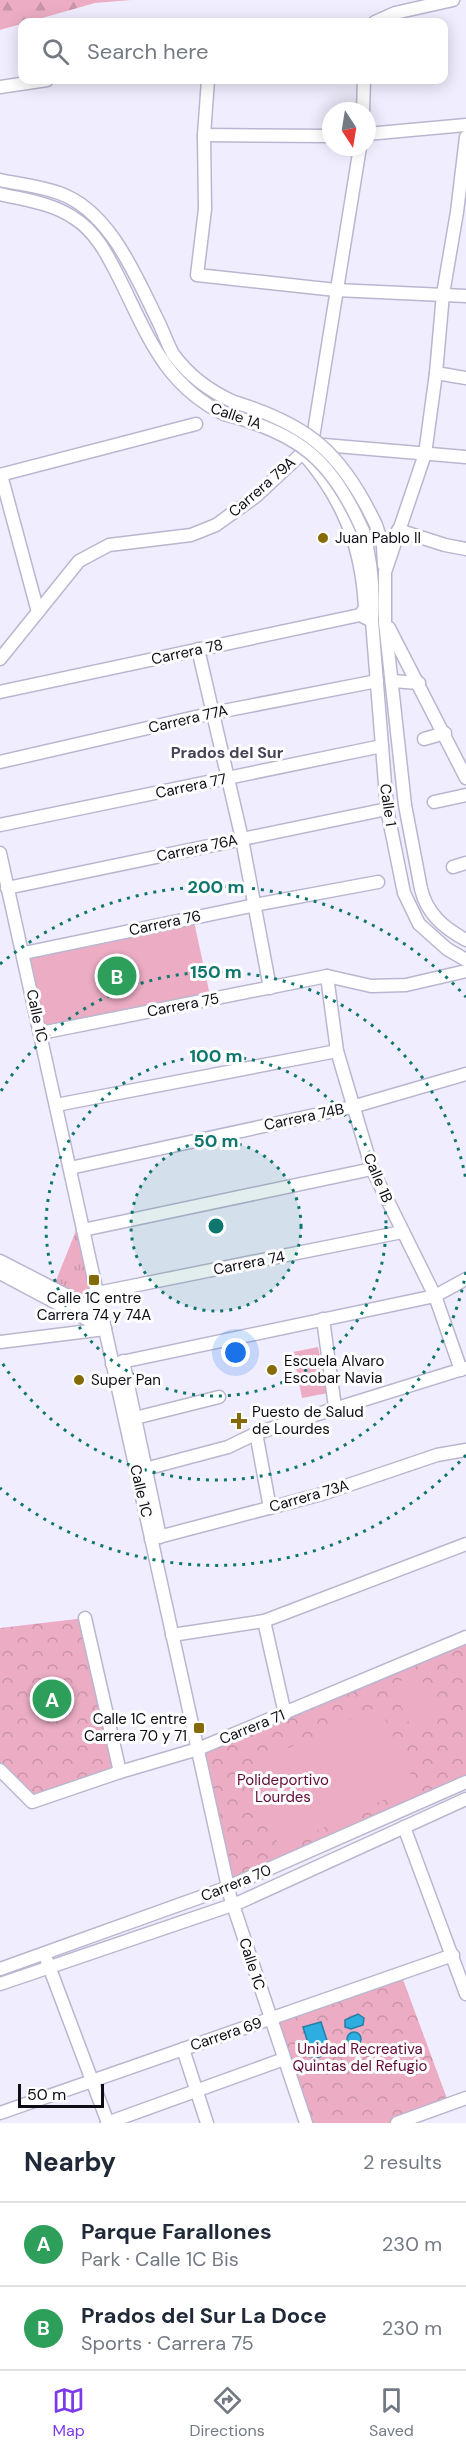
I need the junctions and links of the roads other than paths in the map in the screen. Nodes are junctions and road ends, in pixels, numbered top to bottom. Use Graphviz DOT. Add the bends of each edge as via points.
graph roads {
  1 [pos="453,0"];
  2 [pos="384,18"];
  3 [pos="20,84"];
  4 [pos="208,84"];
  5 [pos="364,84"];
  6 [pos="0,87"];
  7 [pos="363,102"];
  8 [pos="466,125"];
  9 [pos="376,133"];
  10 [pos="204,135"];
  11 [pos="322,136"];
  12 [pos="466,137"];
  13 [pos="358,156"];
  14 [pos="0,180"];
  15 [pos="0,194"];
  16 [pos="462,212"];
  17 [pos="336,290"];
  18 [pos="443,294"];
  19 [pos="466,296"];
  20 [pos="436,373"];
  21 [pos="466,378"];
  22 [pos="196,424"];
  23 [pos="312,444"];
  24 [pos="302,452"];
  25 [pos="425,454"];
  26 [pos="466,457"];
  27 [pos="1,475"];
  28 [pos="398,530"];
  29 [pos="466,549"];
  30 [pos="385,572"];
  31 [pos="38,612"];
  32 [pos="360,615"];
  33 [pos="372,621"];
  34 [pos="385,622"];
  35 [pos="198,649"];
  36 [pos="0,659"];
  37 [pos="377,681"];
  38 [pos="392,681"];
  39 [pos="419,683"];
  40 [pos="0,692"];
  41 [pos="213,713"];
  42 [pos="445,733"];
  43 [pos="424,739"];
  44 [pos="382,746"];
  45 [pos="0,762"];
  46 [pos="228,778"];
  47 [pos="466,778"];
  48 [pos="466,795"];
  49 [pos="434,802"];
  50 [pos="387,808"];
  51 [pos="0,825"];
  52 [pos="242,839"];
  53 [pos="0,853"];
  54 [pos="466,863"];
  55 [pos="453,867"];
  56 [pos="378,882"];
  57 [pos="7,888"];
  58 [pos="255,904"];
  59 [pos="466,940"];
  60 [pos="24,953"];
  61 [pos="466,960"];
  62 [pos="466,971"];
  63 [pos="327,976"];
  64 [pos="270,988"];
  65 [pos="41,1033"];
  66 [pos="337,1051"];
  67 [pos="466,1074"];
  68 [pos="56,1105"];
  69 [pos="352,1107"];
  70 [pos="70,1168"];
  71 [pos="372,1169"];
  72 [pos="83,1230"];
  73 [pos="402,1232"];
  74 [pos="0,1261"];
  75 [pos="0,1273"];
  76 [pos="466,1280"];
  77 [pos="97,1293"];
  78 [pos="435,1296"];
  79 [pos="101,1314"];
  80 [pos="323,1319"];
  81 [pos="105,1329"];
  82 [pos="0,1342"];
  83 [pos="118,1363"];
  84 [pos="463,1369"];
  85 [pos="219,1397"];
  86 [pos="335,1407"];
  87 [pos="135,1418"];
  88 [pos="256,1433"];
  89 [pos="466,1450"];
  90 [pos="145,1469"];
  91 [pos="270,1508"];
  92 [pos="156,1538"];
  93 [pos="466,1544"];
  94 [pos="85,1618"];
  95 [pos="264,1621"];
  96 [pos="172,1635"];
  97 [pos="466,1637"];
  98 [pos="285,1713"];
  99 [pos="198,1749"];
  100 [pos="0,1770"];
  101 [pos="120,1772"];
  102 [pos="466,1782"];
  103 [pos="466,1799"];
  104 [pos="404,1827"];
  105 [pos="223,1889"];
  106 [pos="233,1905"];
  107 [pos="45,1954"];
  108 [pos="453,1955"];
  109 [pos="51,1967"];
  110 [pos="0,1970"];
  111 [pos="0,1984"];
  112 [pos="466,1994"];
  113 [pos="270,2019"];
  114 [pos="183,2049"];
  115 [pos="284,2060"];
  116 [pos="93,2081"];
  117 [pos="197,2091"];
  118 [pos="466,2098"];
  119 [pos="5,2116"];
  120 [pos="108,2123"];
  121 [pos="207,2123"];
  122 [pos="306,2123"];
  123 [pos="397,2123"];
  1 -- 2 [label="street"];
  3 -- 6 [label="street"];
  4 -- 10 [label="street"];
  5 -- 7 [label="street"];
  8 -- 9 [label="street"];
  10 -- 11 [label="street"];
  10 -- 17 [label="street" via="205,209 197,275"];
  12 -- 16 [label="street, Calle 1"];
  13 -- 17 [label="street"];
  14 -- 30 [label="street, Calle 1A, bridge" via="60,193 82,207 121,249 173,353 196,380 212,393 271,414 306,432 335,458 353,481 376,525"];
  15 -- 33 [label="street, Calle 1A, bridge" via="52,206 75,218 96,238 159,359 186,391 224,414 261,423 295,441 325,465 347,496 363,531 371,560"];
  16 -- 18 [label="street, Calle 1"];
  17 -- 18 [label="street"];
  17 -- 23 [label="street"];
  18 -- 19 [label="street"];
  18 -- 20 [label="street, Calle 1"];
  20 -- 21 [label="street"];
  20 -- 25 [label="street, Calle 1"];
  22 -- 27 [label="street"];
  23 -- 24 [label="street, Carrera 79A"];
  23 -- 25 [label="street"];
  24 -- 31 [label="street, Carrera 79A" via="255,497 216,525 191,535 110,546 79,561"];
  24 -- 32 [label="street" via="339,501 354,535 364,580 365,608"];
  25 -- 26 [label="street"];
  25 -- 28 [label="street, Calle 1"];
  27 -- 31 [label="street"];
  28 -- 29 [label="street"];
  28 -- 30 [label="street, Calle 1"];
  30 -- 34 [label="street, Calle 1"];
  31 -- 36 [label="street, Carrera 79A"];
  32 -- 33 [label="street"];
  32 -- 35 [label="street, Carrera 78"];
  33 -- 37 [label="street, Calle 1"];
  34 -- 38 [label="street, Calle 1"];
  34 -- 39 [label="street, Calle 1"];
  35 -- 40 [label="street, Carrera 78"];
  35 -- 41 [label="street"];
  37 -- 41 [label="street, Carrera 77A"];
  37 -- 44 [label="street, Calle 1"];
  38 -- 39 [label="street"];
  38 -- 59 [label="street, Calle 1" via="405,805 424,902 442,924"];
  39 -- 42 [label="street, Calle 1"];
  41 -- 45 [label="street, Carrera 77A"];
  41 -- 46 [label="street"];
  42 -- 43 [label="street"];
  42 -- 47 [label="street, Calle 1"];
  44 -- 46 [label="street, Carrera 77"];
  44 -- 50 [label="street, Calle 1"];
  46 -- 51 [label="street, Carrera 77"];
  46 -- 52 [label="street"];
  48 -- 49 [label="street"];
  50 -- 52 [label="street, Carrera 76A"];
  50 -- 61 [label="street, Calle 1" via="409,906 428,934"];
  52 -- 57 [label="street, Carrera 76A"];
  52 -- 58 [label="street"];
  53 -- 57 [label="street, Calle 1C"];
  54 -- 55 [label="street"];
  56 -- 58 [label="street, Carrera 76"];
  57 -- 60 [label="street, Calle 1C"];
  58 -- 60 [label="street, Carrera 76"];
  58 -- 64 [label="street"];
  60 -- 65 [label="street, Calle 1C"];
  62 -- 63 [label="street, Carrera 75" via="371,986"];
  63 -- 64 [label="street, Carrera 75"];
  63 -- 66 [label="street, Calle 1B"];
  64 -- 65 [label="street, Carrera 75"];
  65 -- 68 [label="street, Calle 1C"];
  66 -- 68 [label="street"];
  66 -- 69 [label="street, Calle 1B"];
  67 -- 69 [label="street, Carrera 74B"];
  68 -- 70 [label="street, Calle 1C"];
  69 -- 70 [label="street, Carrera 74B"];
  69 -- 71 [label="street, Calle 1B"];
  70 -- 72 [label="street, Calle 1C"];
  71 -- 72 [label="street"];
  71 -- 73 [label="street, Calle 1B"];
  72 -- 77 [label="street, Calle 1C"];
  73 -- 77 [label="street, Carrera 74"];
  73 -- 78 [label="street, Calle 1B"];
  74 -- 79 [label="street"];
  75 -- 81 [label="street"];
  76 -- 78 [label="street"];
  77 -- 79 [label="street, Calle 1C"];
  78 -- 80 [label="street"];
  78 -- 84 [label="street, Calle 1B"];
  79 -- 81 [label="street, Calle 1C"];
  80 -- 83 [label="street"];
  80 -- 86 [label="street"];
  81 -- 82 [label="street"];
  81 -- 83 [label="street, Calle 1C"];
  83 -- 87 [label="street"];
  83 -- 92 [label="street, Calle 1C"];
  84 -- 86 [label="street"];
  85 -- 87 [label="street"];
  86 -- 88 [label="street"];
  87 -- 90 [label="street"];
  88 -- 90 [label="street" via="228,1447"];
  88 -- 91 [label="street"];
  89 -- 91 [label="street, Carrera 73A" via="438,1455"];
  90 -- 92 [label="street"];
  91 -- 92 [label="street, Carrera 73A"];
  92 -- 96 [label="street, Calle 1C"];
  93 -- 95 [label="street"];
  94 -- 101 [label="street"];
  95 -- 96 [label="street"];
  95 -- 98 [label="street"];
  96 -- 99 [label="street, Calle 1C"];
  97 -- 98 [label="street, Carrera 71"];
  98 -- 99 [label="street, Carrera 71"];
  99 -- 101 [label="street, Carrera 71"];
  99 -- 105 [label="street, Calle 1C" via="225,1872"];
  100 -- 101 [label="street, Carrera 71" via="32,1802"];
  102 -- 105 [label="street, Carrera 70"];
  103 -- 104 [label="street, Carrera 70"];
  104 -- 106 [label="street, Carrera 70"];
  104 -- 108 [label="street"];
  105 -- 106 [label="street, Calle 1C"];
  105 -- 107 [label="street, Carrera 70"];
  106 -- 109 [label="street, Carrera 70"];
  106 -- 113 [label="street, Calle 1C"];
  107 -- 109 [label="street"];
  107 -- 110 [label="street, Carrera 70"];
  108 -- 112 [label="street"];
  108 -- 113 [label="street, Carrera 69"];
  109 -- 111 [label="street, Carrera 70"];
  109 -- 116 [label="street"];
  113 -- 114 [label="street, Carrera 69"];
  113 -- 115 [label="street, Calle 1C"];
  114 -- 116 [label="street, Carrera 69"];
  114 -- 117 [label="street"];
  115 -- 117 [label="street"];
  115 -- 122 [label="street, Calle 1C"];
  116 -- 119 [label="street, Carrera 69"];
  116 -- 120 [label="street"];
  117 -- 120 [label="street"];
  117 -- 121 [label="street"];
  118 -- 123 [label="street"];
}
